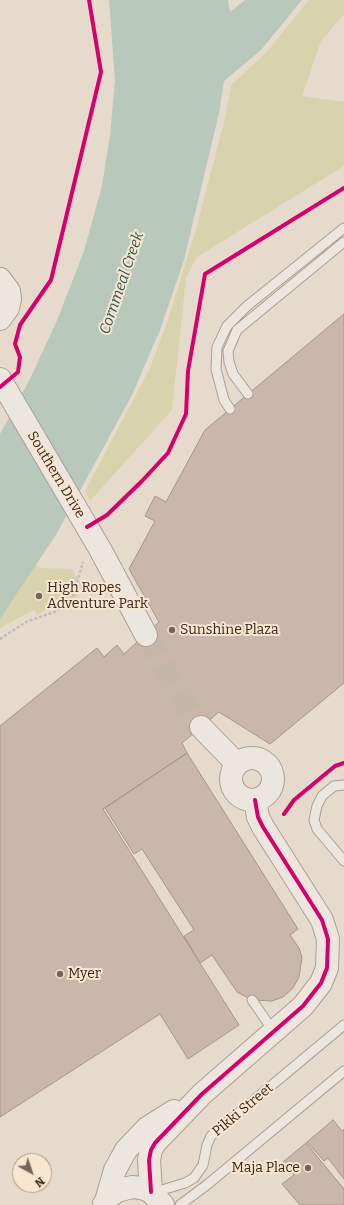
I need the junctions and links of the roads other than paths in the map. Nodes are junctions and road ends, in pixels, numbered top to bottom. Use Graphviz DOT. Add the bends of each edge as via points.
graph roads {
  1 [pos="344,228"];
  2 [pos="344,242"];
  3 [pos="0,279"];
  4 [pos="0,318"];
  5 [pos="4,386"];
  6 [pos="248,394"];
  7 [pos="230,409"];
  8 [pos="146,634"];
  9 [pos="201,727"];
  10 [pos="237,764"];
  11 [pos="344,785"];
  12 [pos="255,800"];
  13 [pos="344,861"];
  14 [pos="252,1000"];
  15 [pos="344,1025"];
  16 [pos="274,1032"];
  17 [pos="344,1071"];
  18 [pos="202,1094"];
  19 [pos="156,1196"];
  20 [pos="105,1203"];
  21 [pos="180,1205"];
  1 -- 7 [label="lane" via="227,326 217,346 216,369 224,400"];
  2 -- 6 [label="lane" via="237,330 228,352 229,362 233,374"];
  3 -- 4 [label="street" via="9,291 10,299 8,308"];
  5 -- 8 [label="street, Southern Drive" via="79,512"];
  9 -- 10 [label="street"];
  10 -- 12 [label="street" via="231,777 234,790 245,799"];
  10 -- 12 [label="street" via="248,758 255,758 271,768 274,775 272,788 262,798"];
  11 -- 13 [label="lane" via="334,786 322,796 314,820 317,829"];
  12 -- 16 [label="street" via="258,817 317,910 328,939 327,968 321,983 308,1000"];
  14 -- 16 [label="lane"];
  15 -- 19 [label="lane, Pikki Street" via="210,1136 203,1166 194,1178"];
  16 -- 18 [label="street"];
  17 -- 21 [label="lane"];
  18 -- 19 [label="street" via="152,1147 149,1164"];
  18 -- 20 [label="street" via="154,1123 138,1136 115,1170"];
  19 -- 20 [label="street" via="137,1187 127,1187 118,1191"];
}
